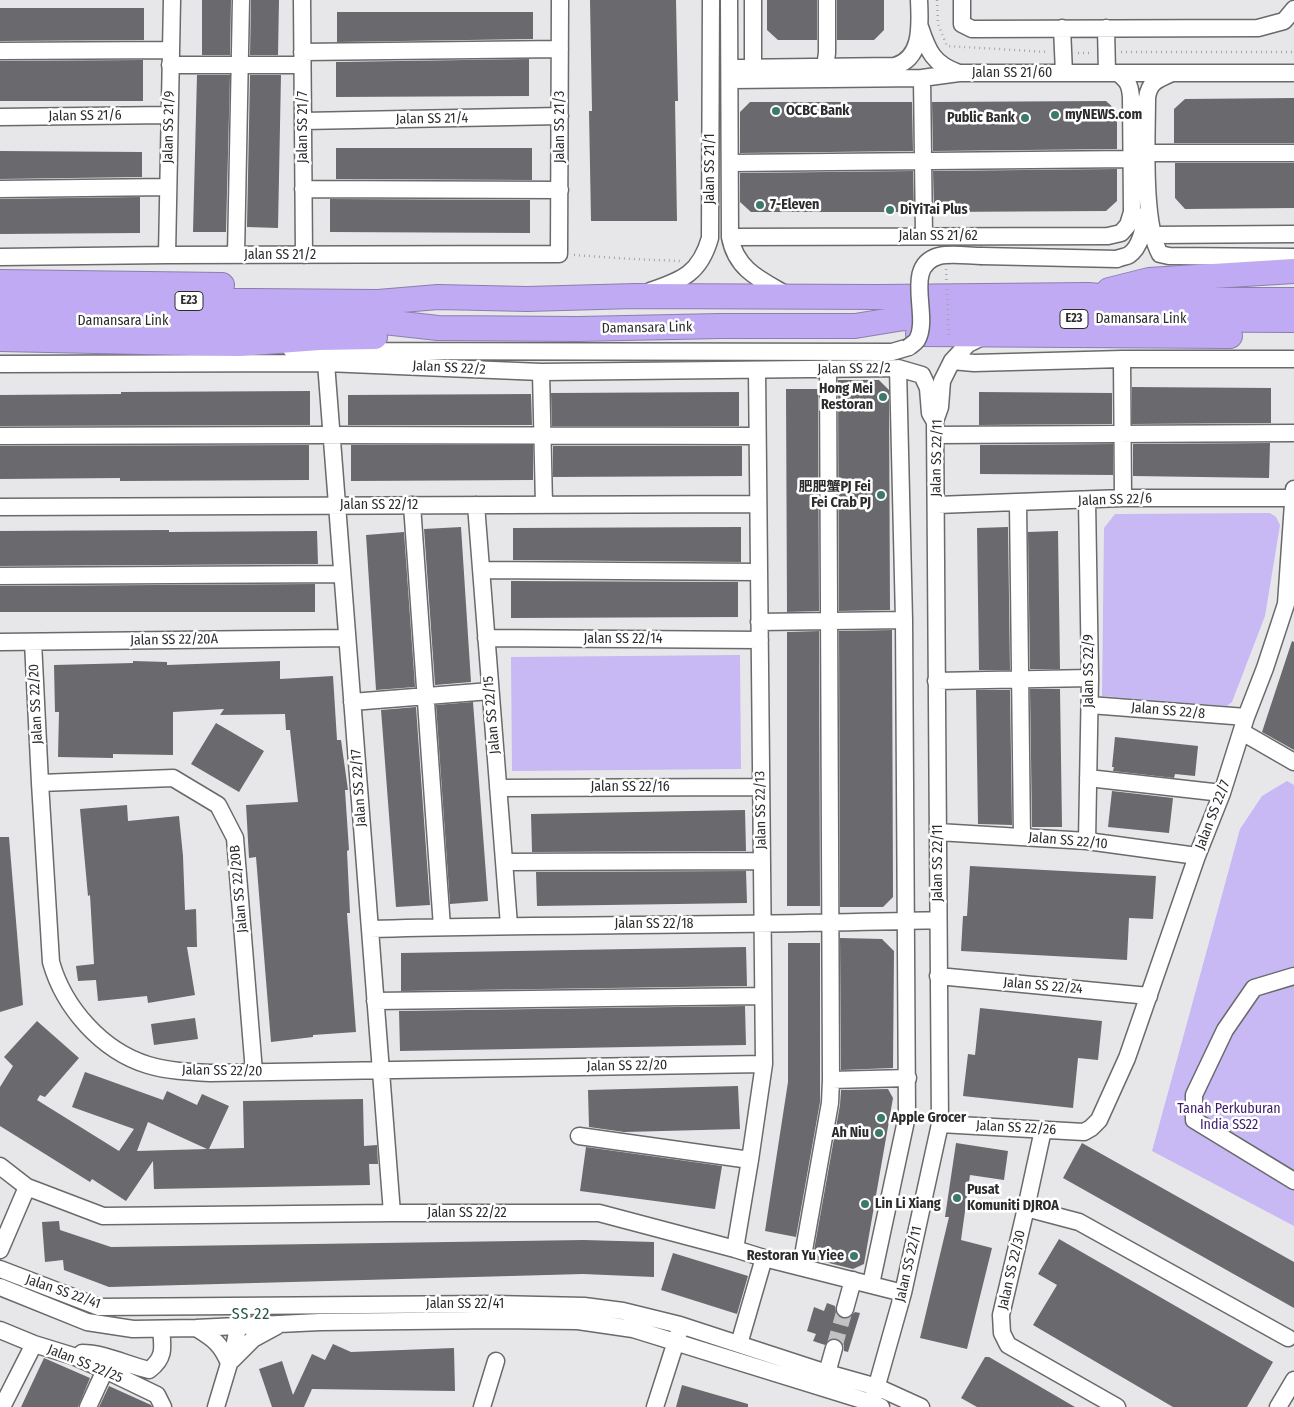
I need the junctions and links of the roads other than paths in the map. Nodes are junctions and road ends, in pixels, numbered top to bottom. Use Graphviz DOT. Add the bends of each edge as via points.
graph roads {
  1 [pos="172,0"];
  2 [pos="241,0"];
  3 [pos="302,0"];
  4 [pos="560,0"];
  5 [pos="711,0"];
  6 [pos="730,0"];
  7 [pos="753,0"];
  8 [pos="828,0"];
  9 [pos="919,0"];
  10 [pos="962,0"];
  11 [pos="1294,9"];
  12 [pos="920,27"];
  13 [pos="1062,28"];
  14 [pos="1106,28"];
  15 [pos="560,49"];
  16 [pos="0,51"];
  17 [pos="170,57"];
  18 [pos="302,58"];
  19 [pos="240,66"];
  20 [pos="825,67"];
  21 [pos="753,68"];
  22 [pos="958,73"];
  23 [pos="1064,73"];
  24 [pos="1113,73"];
  25 [pos="1173,73"];
  26 [pos="731,74"];
  27 [pos="1294,74"];
  28 [pos="922,78"];
  29 [pos="169,114"];
  30 [pos="560,116"];
  31 [pos="0,117"];
  32 [pos="303,121"];
  33 [pos="1148,153"];
  34 [pos="1294,153"];
  35 [pos="1132,159"];
  36 [pos="923,161"];
  37 [pos="731,163"];
  38 [pos="168,186"];
  39 [pos="0,189"];
  40 [pos="303,189"];
  41 [pos="560,190"];
  42 [pos="1149,204"];
  43 [pos="1294,234"];
  44 [pos="1154,235"];
  45 [pos="924,236"];
  46 [pos="730,237"];
  47 [pos="560,254"];
  48 [pos="167,255"];
  49 [pos="236,255"];
  50 [pos="304,255"];
  51 [pos="0,257"];
  52 [pos="1294,257"];
  53 [pos="1294,271"];
  54 [pos="0,282"];
  55 [pos="1088,295"];
  56 [pos="636,296"];
  57 [pos="789,296"];
  58 [pos="438,297"];
  59 [pos="0,299"];
  60 [pos="1294,300"];
  61 [pos="377,312"];
  62 [pos="1294,320"];
  63 [pos="0,321"];
  64 [pos="855,326"];
  65 [pos="438,328"];
  66 [pos="986,335"];
  67 [pos="1294,336"];
  68 [pos="0,339"];
  69 [pos="238,344"];
  70 [pos="1122,359"];
  71 [pos="1294,359"];
  72 [pos="952,361"];
  73 [pos="326,363"];
  74 [pos="0,364"];
  75 [pos="898,368"];
  76 [pos="828,369"];
  77 [pos="757,370"];
  78 [pos="541,372"];
  79 [pos="935,428"];
  80 [pos="1123,434"];
  81 [pos="1294,434"];
  82 [pos="331,435"];
  83 [pos="0,436"];
  84 [pos="543,436"];
  85 [pos="758,436"];
  86 [pos="1294,490"];
  87 [pos="1123,498"];
  88 [pos="1294,498"];
  89 [pos="1087,500"];
  90 [pos="1018,503"];
  91 [pos="544,504"];
  92 [pos="758,504"];
  93 [pos="337,505"];
  94 [pos="412,505"];
  95 [pos="476,505"];
  96 [pos="937,506"];
  97 [pos="0,507"];
  98 [pos="481,570"];
  99 [pos="759,572"];
  100 [pos="1292,572"];
  101 [pos="342,574"];
  102 [pos="0,576"];
  103 [pos="904,620"];
  104 [pos="829,621"];
  105 [pos="759,622"];
  106 [pos="347,638"];
  107 [pos="486,638"];
  108 [pos="760,640"];
  109 [pos="0,642"];
  110 [pos="33,642"];
  111 [pos="1090,678"];
  112 [pos="1020,679"];
  113 [pos="936,681"];
  114 [pos="490,691"];
  115 [pos="426,696"];
  116 [pos="352,702"];
  117 [pos="1090,705"];
  118 [pos="1244,725"];
  119 [pos="1294,762"];
  120 [pos="1088,778"];
  121 [pos="40,783"];
  122 [pos="761,787"];
  123 [pos="498,788"];
  124 [pos="1222,793"];
  125 [pos="938,832"];
  126 [pos="1022,837"];
  127 [pos="1087,841"];
  128 [pos="1197,856"];
  129 [pos="762,861"];
  130 [pos="504,862"];
  131 [pos="938,920"];
  132 [pos="907,921"];
  133 [pos="831,922"];
  134 [pos="762,924"];
  135 [pos="509,925"];
  136 [pos="442,927"];
  137 [pos="370,928"];
  138 [pos="938,976"];
  139 [pos="1294,976"];
  140 [pos="763,996"];
  141 [pos="1149,996"];
  142 [pos="375,1001"];
  143 [pos="764,1064"];
  144 [pos="381,1070"];
  145 [pos="254,1072"];
  146 [pos="908,1078"];
  147 [pos="831,1080"];
  148 [pos="940,1124"];
  149 [pos="1091,1128"];
  150 [pos="1043,1130"];
  151 [pos="579,1136"];
  152 [pos="750,1160"];
  153 [pos="0,1166"];
  154 [pos="1294,1180"];
  155 [pos="27,1187"];
  156 [pos="1026,1208"];
  157 [pos="392,1213"];
  158 [pos="735,1248"];
  159 [pos="0,1250"];
  160 [pos="764,1258"];
  161 [pos="801,1267"];
  162 [pos="0,1269"];
  163 [pos="853,1280"];
  164 [pos="871,1284"];
  165 [pos="0,1287"];
  166 [pos="903,1293"];
  167 [pos="243,1306"];
  168 [pos="845,1309"];
  169 [pos="282,1324"];
  170 [pos="680,1325"];
  171 [pos="238,1326"];
  172 [pos="196,1328"];
  173 [pos="161,1329"];
  174 [pos="0,1330"];
  175 [pos="1288,1338"];
  176 [pos="676,1343"];
  177 [pos="34,1344"];
  178 [pos="739,1344"];
  179 [pos="834,1348"];
  180 [pos="73,1356"];
  181 [pos="496,1360"];
  182 [pos="230,1363"];
  183 [pos="105,1370"];
  184 [pos="827,1373"];
  185 [pos="1293,1386"];
  186 [pos="877,1387"];
  187 [pos="877,1405"];
  188 [pos="2,1407"];
  189 [pos="88,1407"];
  190 [pos="164,1407"];
  191 [pos="216,1407"];
  192 [pos="482,1407"];
  193 [pos="655,1407"];
  194 [pos="921,1407"];
  195 [pos="1117,1407"];
  196 [pos="1278,1407"];
  1 -- 17 [label="street, Jalan SS 21/9"];
  2 -- 19 [label="street"];
  3 -- 18 [label="street, Jalan SS 21/7"];
  4 -- 15 [label="street, Jalan SS 21/3"];
  5 -- 56 [label="street, Jalan SS 21/1" via="710,238 706,254 690,273 676,282"];
  6 -- 26 [label="street, Jalan SS 21/1"];
  7 -- 21 [label="street"];
  8 -- 20 [label="street"];
  9 -- 12 [label="street"];
  10 -- 13 [label="street" via="962,24 972,29"];
  11 -- 14 [label="street" via="1284,21 1258,28"];
  12 -- 20 [label="street" via="911,58 902,64"];
  12 -- 22 [label="street" via="934,59"];
  13 -- 14 [label="street"];
  13 -- 23 [label="street"];
  14 -- 24 [label="street"];
  15 -- 18 [label="street"];
  15 -- 30 [label="street, Jalan SS 21/3"];
  16 -- 17 [label="street"];
  17 -- 19 [label="street"];
  17 -- 29 [label="street, Jalan SS 21/9"];
  18 -- 19 [label="street"];
  18 -- 32 [label="street, Jalan SS 21/7"];
  19 -- 49 [label="street"];
  20 -- 21 [label="street"];
  21 -- 26 [label="street"];
  22 -- 23 [label="street, Jalan SS 21/60"];
  22 -- 28 [label="street, Jalan SS 21/60"];
  23 -- 24 [label="street, Jalan SS 21/60"];
  24 -- 25 [label="street, Jalan SS 21/60"];
  24 -- 35 [label="street" via="1130,85"];
  25 -- 27 [label="street, Jalan SS 21/60"];
  25 -- 33 [label="street" via="1156,80 1148,88"];
  26 -- 28 [label="street, Jalan SS 21/60"];
  26 -- 37 [label="street, Jalan SS 21/1"];
  28 -- 36 [label="street"];
  29 -- 31 [label="street, Jalan SS 21/6"];
  29 -- 38 [label="street, Jalan SS 21/9"];
  30 -- 32 [label="street, Jalan SS 21/4"];
  30 -- 41 [label="street, Jalan SS 21/3"];
  32 -- 40 [label="street, Jalan SS 21/7"];
  33 -- 34 [label="street"];
  33 -- 42 [label="street"];
  35 -- 36 [label="street"];
  35 -- 45 [label="street, Jalan SS 21/62" via="1132,212 1121,233 1108,236"];
  36 -- 37 [label="street"];
  36 -- 45 [label="street"];
  37 -- 46 [label="street, Jalan SS 21/1"];
  38 -- 39 [label="street"];
  38 -- 48 [label="street, Jalan SS 21/9"];
  40 -- 41 [label="street"];
  40 -- 50 [label="street, Jalan SS 21/7"];
  41 -- 47 [label="street, Jalan SS 21/3"];
  42 -- 44 [label="street"];
  42 -- 69 [label="street, bridge" via="1138,244 1130,254 1117,259 942,256 931,260 919,279 921,329 917,341 892,352 318,351"];
  43 -- 44 [label="street"];
  44 -- 52 [label="street" via="1160,254 1169,256"];
  45 -- 46 [label="street, Jalan SS 21/62"];
  46 -- 57 [label="street, Jalan SS 21/1" via="733,251 750,273"];
  47 -- 50 [label="street, Jalan SS 21/2"];
  48 -- 49 [label="street, Jalan SS 21/2"];
  48 -- 51 [label="street, Jalan SS 21/2"];
  49 -- 50 [label="street, Jalan SS 21/2"];
  53 -- 55 [label="highway" via="1149,280"];
  54 -- 58 [label="highway" via="376,287"];
  55 -- 57 [label="highway, Damansara Link / E23"];
  55 -- 60 [label="highway, Damansara Link / E23" via="1149,300"];
  56 -- 57 [label="highway, Damansara Link / E23"];
  56 -- 58 [label="highway, Damansara Link / E23"];
  58 -- 61 [label="highway, Damansara Link / E23"];
  59 -- 61 [label="highway, Damansara Link / E23"];
  61 -- 63 [label="highway, Damansara Link / E23"];
  61 -- 65 [label="highway, Damansara Link / E23"];
  62 -- 64 [label="highway, Damansara Link / E23" via="904,318"];
  64 -- 65 [label="highway, Damansara Link / E23"];
  64 -- 66 [label="highway" via="907,333"];
  65 -- 69 [label="highway" via="376,337"];
  66 -- 67 [label="highway"];
  66 -- 72 [label="street, Jalan SS 22/11" via="968,344"];
  68 -- 69 [label="highway"];
  70 -- 71 [label="street"];
  70 -- 72 [label="street"];
  70 -- 80 [label="street"];
  72 -- 79 [label="street, Jalan SS 22/11" via="942,380"];
  73 -- 74 [label="street, Jalan SS 22/2"];
  73 -- 78 [label="street, Jalan SS 22/2"];
  73 -- 82 [label="street, Jalan SS 22/17"];
  75 -- 76 [label="street, Jalan SS 22/2"];
  75 -- 79 [label="street, Jalan SS 22/2" via="922,375 928,388"];
  75 -- 103 [label="street"];
  76 -- 77 [label="street, Jalan SS 22/2"];
  76 -- 104 [label="street"];
  77 -- 78 [label="street, Jalan SS 22/2"];
  77 -- 85 [label="street, Jalan SS 22/13"];
  78 -- 84 [label="street"];
  79 -- 80 [label="street"];
  79 -- 96 [label="street, Jalan SS 22/11"];
  80 -- 81 [label="street"];
  80 -- 87 [label="street"];
  82 -- 83 [label="street"];
  82 -- 84 [label="street"];
  82 -- 93 [label="street, Jalan SS 22/17"];
  84 -- 85 [label="street"];
  84 -- 91 [label="street"];
  85 -- 92 [label="street, Jalan SS 22/13"];
  86 -- 88 [label="street, Jalan SS 22/7"];
  87 -- 88 [label="street, Jalan SS 22/6"];
  87 -- 89 [label="street, Jalan SS 22/6"];
  88 -- 100 [label="street, Jalan SS 22/7"];
  89 -- 90 [label="street, Jalan SS 22/6"];
  89 -- 111 [label="street, Jalan SS 22/9"];
  90 -- 96 [label="street, Jalan SS 22/6"];
  90 -- 112 [label="street"];
  91 -- 92 [label="street, Jalan SS 22/12"];
  91 -- 95 [label="street, Jalan SS 22/12"];
  92 -- 99 [label="street, Jalan SS 22/13"];
  93 -- 94 [label="street, Jalan SS 22/12"];
  93 -- 97 [label="street, Jalan SS 22/12"];
  93 -- 101 [label="street, Jalan SS 22/17"];
  94 -- 95 [label="street, Jalan SS 22/12"];
  94 -- 115 [label="street"];
  95 -- 98 [label="street, Jalan SS 22/15"];
  96 -- 113 [label="street, Jalan SS 22/11"];
  98 -- 99 [label="street"];
  98 -- 107 [label="street, Jalan SS 22/15"];
  99 -- 105 [label="street, Jalan SS 22/13"];
  100 -- 118 [label="street, Jalan SS 22/7" via="1286,604"];
  101 -- 102 [label="street"];
  101 -- 106 [label="street, Jalan SS 22/17"];
  103 -- 104 [label="street"];
  103 -- 132 [label="street"];
  104 -- 105 [label="street"];
  104 -- 133 [label="street"];
  105 -- 108 [label="street, Jalan SS 22/13"];
  106 -- 110 [label="street, Jalan SS 22/20A"];
  106 -- 116 [label="street, Jalan SS 22/17"];
  107 -- 108 [label="street, Jalan SS 22/14"];
  107 -- 114 [label="street, Jalan SS 22/15"];
  108 -- 122 [label="street, Jalan SS 22/13"];
  109 -- 110 [label="street, Jalan SS 22/20A"];
  110 -- 121 [label="street, Jalan SS 22/20"];
  111 -- 112 [label="street"];
  111 -- 117 [label="street, Jalan SS 22/9"];
  112 -- 113 [label="street"];
  112 -- 126 [label="street"];
  113 -- 125 [label="street, Jalan SS 22/11"];
  114 -- 115 [label="street"];
  114 -- 123 [label="street, Jalan SS 22/15"];
  115 -- 116 [label="street"];
  115 -- 136 [label="street"];
  116 -- 137 [label="street, Jalan SS 22/17"];
  117 -- 118 [label="street, Jalan SS 22/8"];
  117 -- 120 [label="street, Jalan SS 22/9"];
  118 -- 119 [label="street"];
  118 -- 124 [label="street, Jalan SS 22/7"];
  120 -- 124 [label="street"];
  120 -- 127 [label="street, Jalan SS 22/9"];
  121 -- 145 [label="street, Jalan SS 22/20" via="51,962 56,979 72,1006 109,1046 149,1065 210,1073"];
  121 -- 145 [label="street, Jalan SS 22/20B" via="173,778 218,804 235,838"];
  122 -- 123 [label="street, Jalan SS 22/16"];
  122 -- 129 [label="street, Jalan SS 22/13"];
  123 -- 130 [label="street, Jalan SS 22/15"];
  124 -- 128 [label="street, Jalan SS 22/7"];
  125 -- 126 [label="street, Jalan SS 22/10"];
  125 -- 131 [label="street, Jalan SS 22/11"];
  126 -- 127 [label="street, Jalan SS 22/10"];
  127 -- 128 [label="street, Jalan SS 22/10"];
  128 -- 141 [label="street, Jalan SS 22/7"];
  129 -- 130 [label="street"];
  129 -- 134 [label="street, Jalan SS 22/13"];
  130 -- 135 [label="street, Jalan SS 22/15"];
  131 -- 132 [label="street, Jalan SS 22/18"];
  131 -- 138 [label="street, Jalan SS 22/11"];
  132 -- 133 [label="street, Jalan SS 22/18"];
  132 -- 146 [label="street"];
  133 -- 134 [label="street, Jalan SS 22/18"];
  133 -- 147 [label="street"];
  134 -- 135 [label="street, Jalan SS 22/18"];
  134 -- 140 [label="street, Jalan SS 22/13"];
  135 -- 136 [label="street, Jalan SS 22/18"];
  136 -- 137 [label="street, Jalan SS 22/18"];
  137 -- 142 [label="street, Jalan SS 22/17"];
  138 -- 141 [label="street, Jalan SS 22/24"];
  138 -- 148 [label="street, Jalan SS 22/11"];
  139 -- 154 [label="street" via="1254,988 1225,1030 1194,1095 1194,1120"];
  140 -- 142 [label="street"];
  140 -- 143 [label="street, Jalan SS 22/13"];
  141 -- 149 [label="street, Jalan SS 22/7" via="1127,1058 1098,1120"];
  142 -- 144 [label="street, Jalan SS 22/17"];
  143 -- 144 [label="street, Jalan SS 22/20"];
  143 -- 152 [label="street, Jalan SS 22/13"];
  144 -- 145 [label="street, Jalan SS 22/20"];
  144 -- 157 [label="street, Jalan SS 22/17"];
  146 -- 147 [label="street"];
  146 -- 164 [label="street" via="907,1116"];
  147 -- 161 [label="street" via="830,1103"];
  148 -- 150 [label="street, Jalan SS 22/26"];
  148 -- 166 [label="street, Jalan SS 22/11"];
  149 -- 150 [label="street, Jalan SS 22/26" via="1084,1132"];
  150 -- 156 [label="street, Jalan SS 22/30"];
  151 -- 152 [label="street"];
  152 -- 158 [label="street, Jalan SS 22/13"];
  153 -- 155 [label="street, Jalan SS 22/22"];
  155 -- 157 [label="street, Jalan SS 22/22" via="103,1216"];
  155 -- 159 [label="street"];
  156 -- 175 [label="street" via="1079,1222"];
  156 -- 195 [label="street, Jalan SS 22/30" via="1000,1315 1002,1333 1008,1345"];
  157 -- 158 [label="street, Jalan SS 22/22" via="599,1213"];
  158 -- 160 [label="street, Jalan SS 22/22"];
  160 -- 161 [label="street, Jalan SS 22/22"];
  160 -- 178 [label="street"];
  161 -- 163 [label="street, Jalan SS 22/22"];
  162 -- 167 [label="street, Jalan SS 22/41" via="99,1307"];
  163 -- 164 [label="street, Jalan SS 22/22"];
  163 -- 168 [label="street"];
  164 -- 166 [label="street, Jalan SS 22/22"];
  165 -- 173 [label="street, Jalan SS 22/41" via="88,1322 133,1329"];
  166 -- 186 [label="street, Jalan SS 22/11"];
  167 -- 170 [label="street, Jalan SS 22/41" via="584,1306 623,1311"];
  167 -- 171 [label="street"];
  169 -- 171 [label="street, Jalan SS 22/41"];
  169 -- 176 [label="street, Jalan SS 22/41" via="578,1321 633,1328"];
  169 -- 182 [label="street" via="253,1339"];
  170 -- 176 [label="street"];
  170 -- 178 [label="street, Jalan SS 22/41"];
  171 -- 172 [label="street, Jalan SS 22/41"];
  171 -- 182 [label="street"];
  172 -- 173 [label="street, Jalan SS 22/41"];
  172 -- 182 [label="street" via="214,1339"];
  173 -- 180 [label="street" via="161,1357 148,1370 95,1354"];
  174 -- 177 [label="street, Jalan SS 22/25"];
  176 -- 187 [label="street, Jalan SS 22/41"];
  176 -- 193 [label="street"];
  177 -- 180 [label="street, Jalan SS 22/25"];
  177 -- 188 [label="street"];
  178 -- 184 [label="street, Jalan SS 22/41"];
  179 -- 184 [label="street"];
  180 -- 183 [label="street, Jalan SS 22/25"];
  181 -- 192 [label="street"];
  182 -- 191 [label="street"];
  183 -- 189 [label="street"];
  183 -- 190 [label="street, Jalan SS 22/25" via="157,1395"];
  184 -- 186 [label="street, Jalan SS 22/41"];
  185 -- 196 [label="street"];
  186 -- 187 [label="street, Jalan SS 22/11"];
  186 -- 194 [label="street, Jalan SS 22/41"];
}
